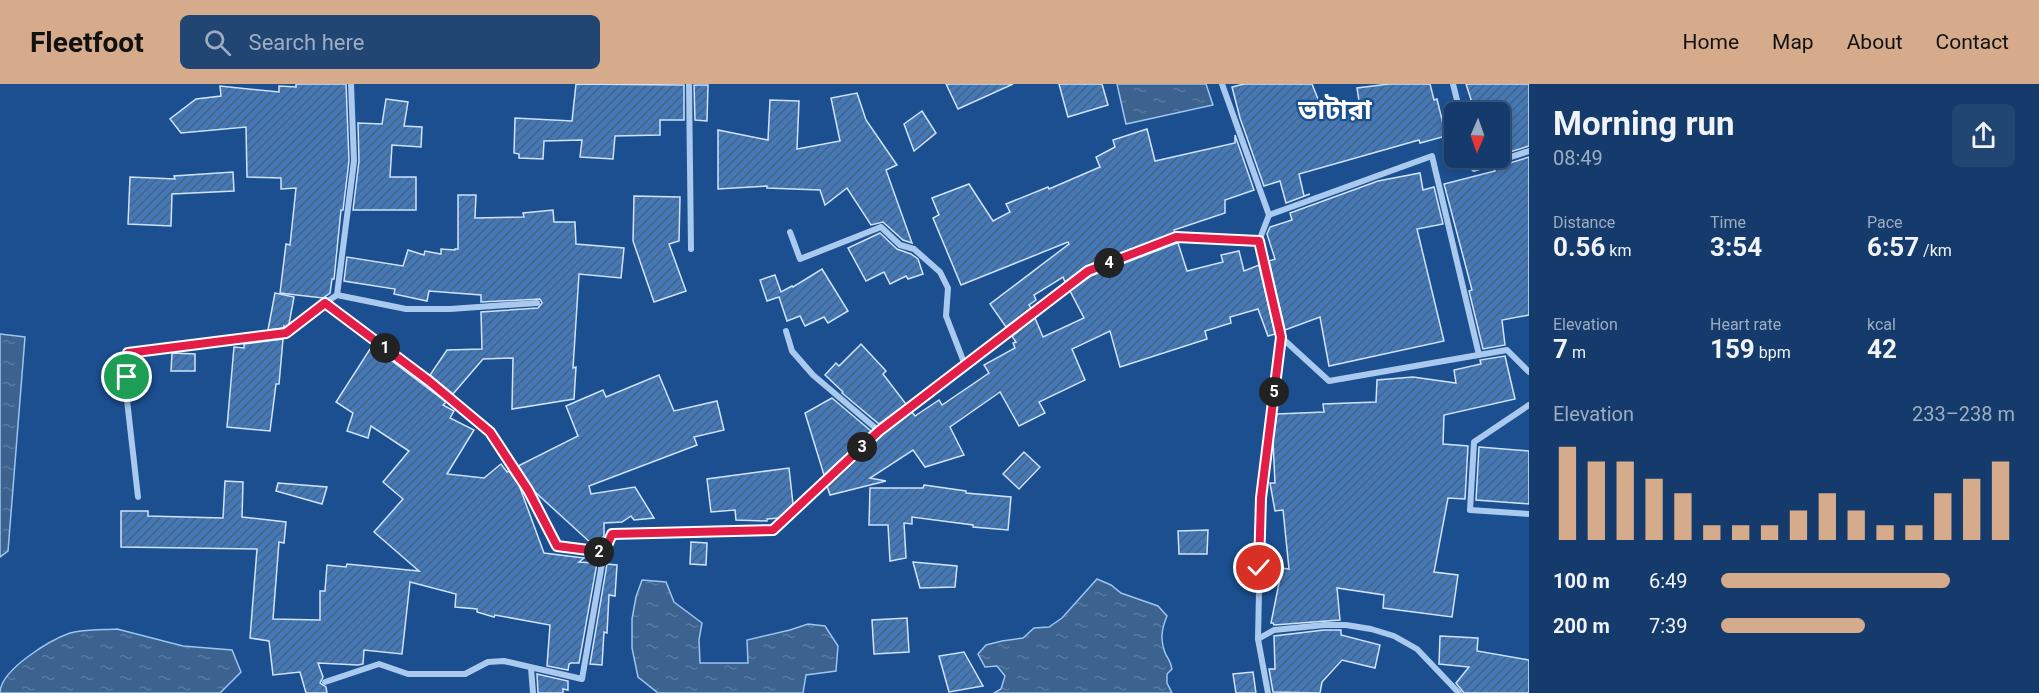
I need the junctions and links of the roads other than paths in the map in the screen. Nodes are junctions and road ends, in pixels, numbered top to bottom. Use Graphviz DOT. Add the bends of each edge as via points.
graph roads {
  1 [pos="351,84"];
  2 [pos="689,84"];
  3 [pos="1222,84"];
  4 [pos="1453,84"];
  5 [pos="1458,102"];
  6 [pos="1529,151"];
  7 [pos="1510,157"];
  8 [pos="1269,215"];
  9 [pos="790,232"];
  10 [pos="1259,241"];
  11 [pos="691,249"];
  12 [pos="337,295"];
  13 [pos="325,303"];
  14 [pos="537,303"];
  15 [pos="786,331"];
  16 [pos="1281,337"];
  17 [pos="1479,355"];
  18 [pos="965,365"];
  19 [pos="1529,372"];
  20 [pos="1529,405"];
  21 [pos="879,431"];
  22 [pos="138,497"];
  23 [pos="1529,514"];
  24 [pos="604,552"];
  25 [pos="1258,639"];
  26 [pos="531,668"];
  27 [pos="325,682"];
  28 [pos="533,693"];
  29 [pos="1268,693"];
  30 [pos="1459,693"];
  1 -- 12 [label="street" via="354,161"];
  2 -- 11 [label="street"];
  3 -- 8 [label="street"];
  4 -- 5 [label="street"];
  6 -- 7 [label="street"];
  8 -- 10 [label="street"];
  8 -- 17 [label="street" via="1432,156"];
  9 -- 18 [label="street" via="800,259 881,227 900,245 914,249 940,272 948,288 946,316"];
  10 -- 16 [label="street"];
  10 -- 18 [label="street" via="1176,237 1088,271"];
  12 -- 13 [label="street"];
  12 -- 14 [label="street" via="406,309"];
  13 -- 22 [label="street" via="286,333 128,353 127,400"];
  13 -- 24 [label="street" via="490,432 528,490 557,546"];
  15 -- 21 [label="street" via="792,351 813,375"];
  16 -- 17 [label="street" via="1329,381"];
  16 -- 25 [label="street" via="1261,498"];
  17 -- 19 [label="street" via="1507,350"];
  18 -- 21 [label="street"];
  20 -- 23 [label="street" via="1474,442 1470,510"];
  21 -- 24 [label="street" via="773,530 612,534"];
  24 -- 26 [label="street" via="582,679"];
  25 -- 29 [label="street"];
  25 -- 30 [label="street" via="1274,630 1314,626 1346,624 1371,629 1417,649"];
  26 -- 27 [label="street" via="488,662 465,674 408,674 379,664"];
  26 -- 28 [label="street"];
}
